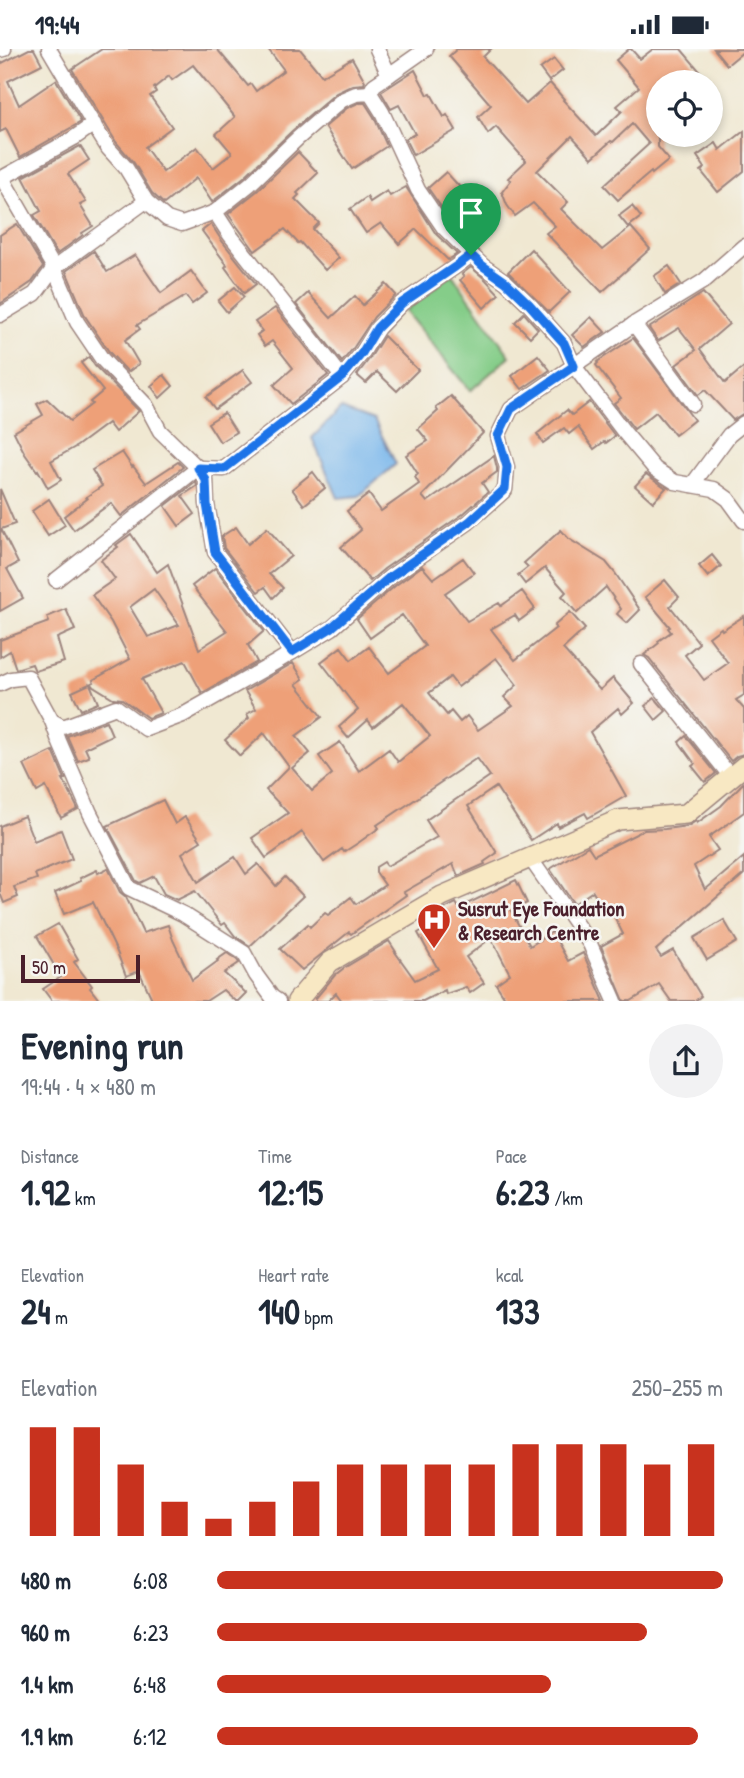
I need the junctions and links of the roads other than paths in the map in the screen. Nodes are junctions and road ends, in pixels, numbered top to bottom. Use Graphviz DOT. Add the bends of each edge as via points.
graph roads {
  1 [pos="49,49"];
  2 [pos="377,49"];
  3 [pos="426,49"];
  4 [pos="388,75"];
  5 [pos="370,93"];
  6 [pos="94,124"];
  7 [pos="1,179"];
  8 [pos="146,201"];
  9 [pos="215,212"];
  10 [pos="744,246"];
  11 [pos="471,255"];
  12 [pos="54,268"];
  13 [pos="0,315"];
  14 [pos="634,324"];
  15 [pos="574,366"];
  16 [pos="342,377"];
  17 [pos="693,404"];
  18 [pos="744,423"];
  19 [pos="198,468"];
  20 [pos="692,485"];
  21 [pos="744,521"];
  22 [pos="56,580"];
  23 [pos="292,652"];
  24 [pos="640,664"];
  25 [pos="0,684"];
  26 [pos="52,721"];
  27 [pos="737,771"];
  28 [pos="530,858"];
  29 [pos="278,1001"];
  30 [pos="297,1001"];
  31 [pos="615,1001"];
  1 -- 6 [label="street"];
  2 -- 4 [label="street"];
  3 -- 4 [label="street"];
  4 -- 5 [label="street"];
  5 -- 9 [label="street" via="342,100"];
  5 -- 11 [label="street" via="418,190 444,228"];
  6 -- 7 [label="street"];
  6 -- 8 [label="street"];
  7 -- 12 [label="street"];
  8 -- 9 [label="street" via="167,219 182,224"];
  8 -- 12 [label="street"];
  9 -- 16 [label="street"];
  10 -- 14 [label="street" via="704,281"];
  11 -- 15 [label="street" via="529,304 564,343"];
  11 -- 16 [label="street" via="402,303 377,328"];
  12 -- 13 [label="street" via="35,294"];
  12 -- 19 [label="street" via="77,322 102,359 146,405 160,431"];
  14 -- 15 [label="street"];
  14 -- 17 [label="street"];
  15 -- 20 [label="street" via="655,469 675,482"];
  15 -- 23 [label="street" via="511,409 498,436 507,467 505,489 331,628"];
  16 -- 19 [label="street" via="224,469"];
  18 -- 20 [label="street" via="729,435"];
  19 -- 22 [label="street"];
  19 -- 23 [label="street" via="206,480 215,552"];
  20 -- 21 [label="street" via="714,489"];
  23 -- 26 [label="street" via="183,715 146,729 116,708 63,727"];
  24 -- 27 [label="street"];
  25 -- 26 [label="street" via="28,677"];
  26 -- 29 [label="street" via="90,813 130,888 183,914 244,953"];
  27 -- 28 [label="main road" via="686,814 618,820"];
  28 -- 30 [label="main road" via="442,897 330,962"];
  28 -- 31 [label="street" via="590,944"];
}
